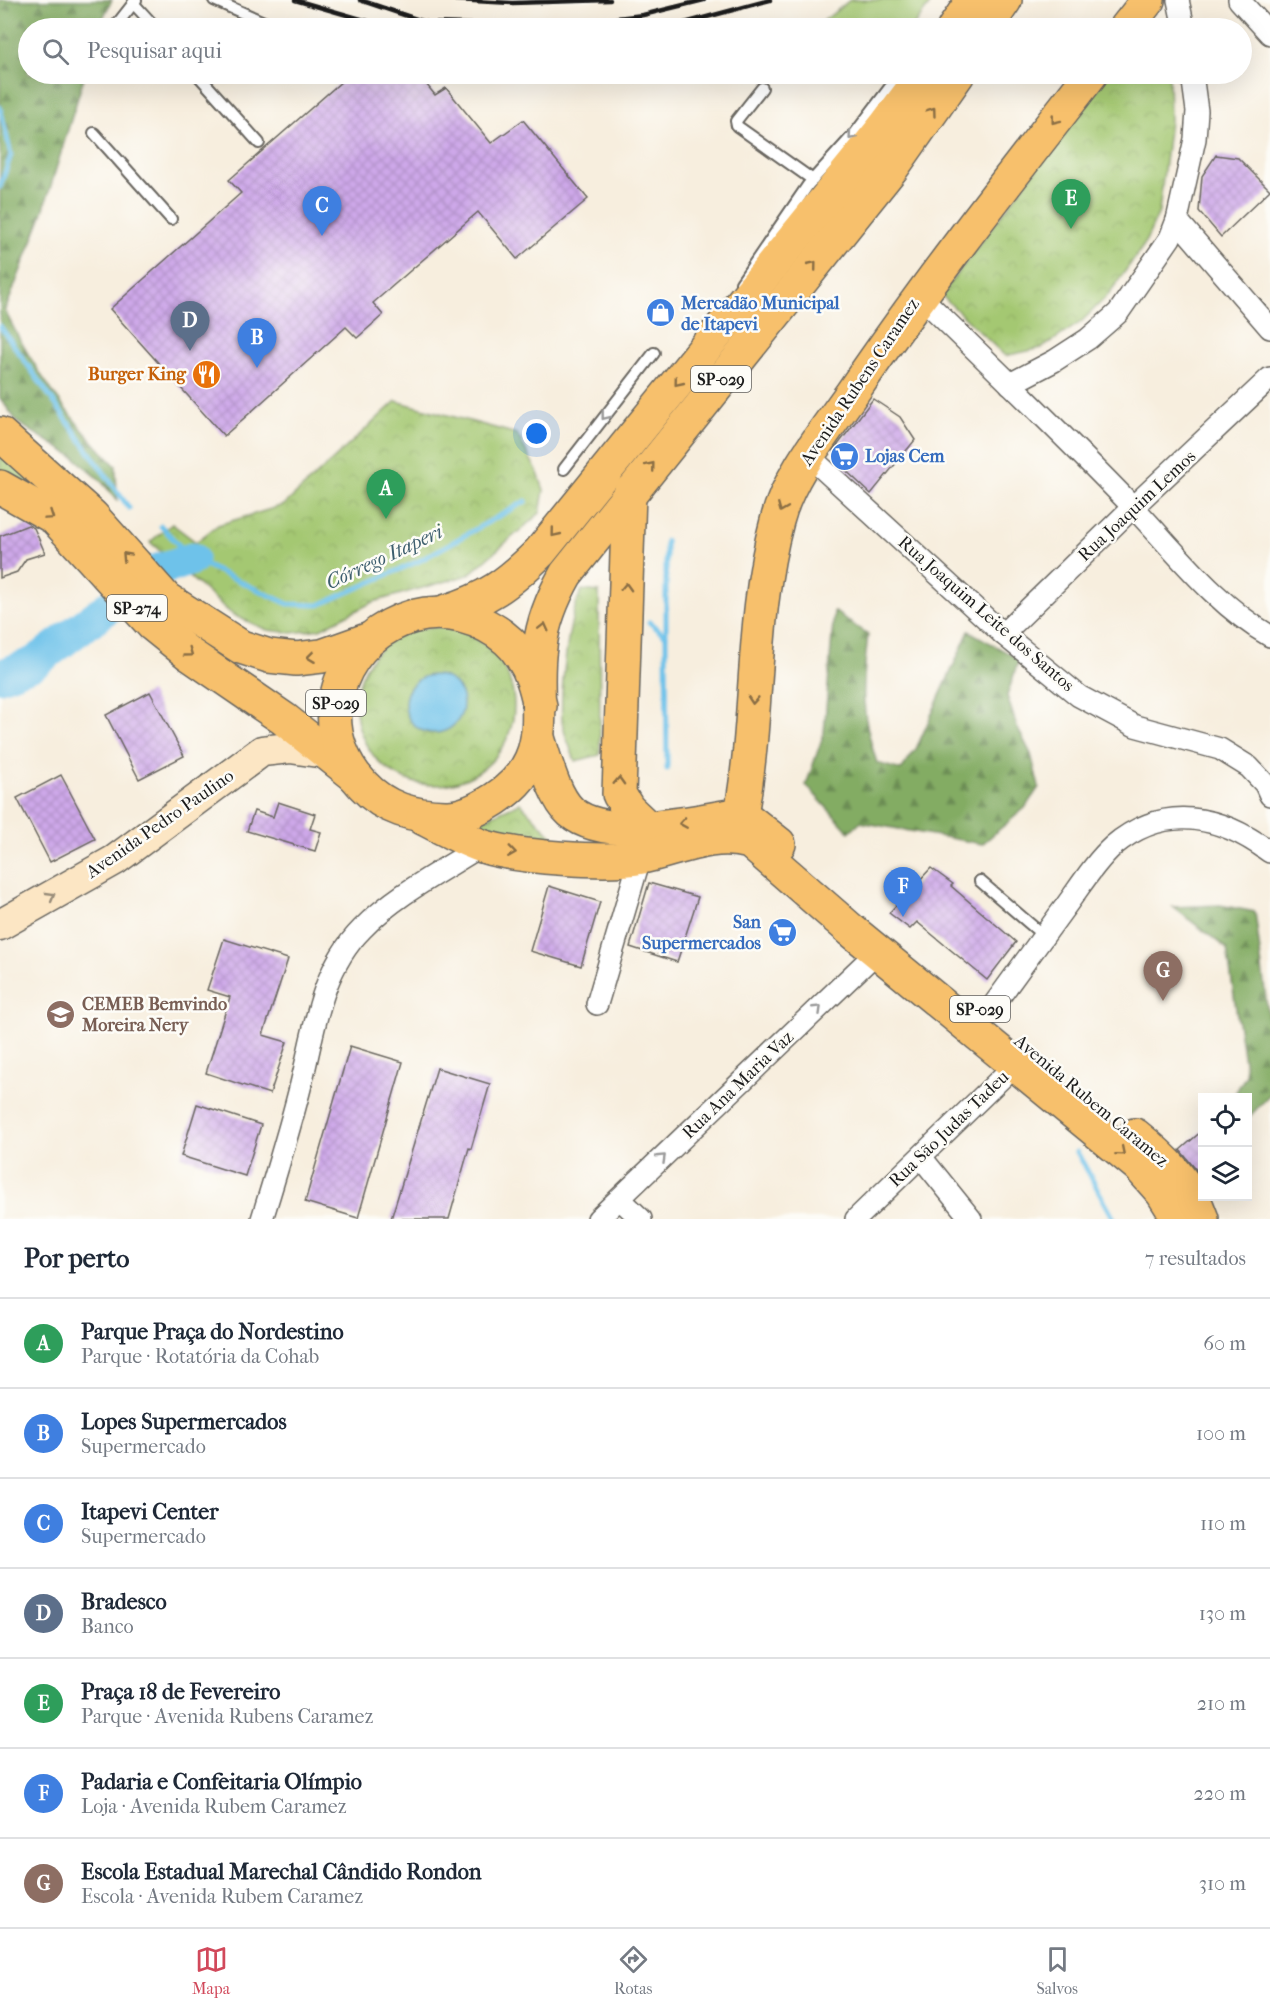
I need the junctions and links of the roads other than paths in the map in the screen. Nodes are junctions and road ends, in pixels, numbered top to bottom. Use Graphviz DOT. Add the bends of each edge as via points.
graph roads {
  1 [pos="214,0"];
  2 [pos="973,0"];
  3 [pos="1005,0"];
  4 [pos="1148,0"];
  5 [pos="1178,0"];
  6 [pos="1239,0"];
  7 [pos="135,2"];
  8 [pos="122,18"];
  9 [pos="148,18"];
  10 [pos="254,18"];
  11 [pos="961,18"];
  12 [pos="993,18"];
  13 [pos="1134,18"];
  14 [pos="1182,18"];
  15 [pos="1270,34"];
  16 [pos="206,84"];
  17 [pos="892,84"];
  18 [pos="916,84"];
  19 [pos="951,84"];
  20 [pos="1083,84"];
  21 [pos="1193,84"];
  22 [pos="762,88"];
  23 [pos="94,133"];
  24 [pos="259,143"];
  25 [pos="813,180"];
  26 [pos="171,219"];
  27 [pos="1177,220"];
  28 [pos="919,295"];
  29 [pos="1270,328"];
  30 [pos="715,333"];
  31 [pos="654,353"];
  32 [pos="1270,378"];
  33 [pos="1010,384"];
  34 [pos="0,434"];
  35 [pos="809,456"];
  36 [pos="564,469"];
  37 [pos="0,487"];
  38 [pos="629,493"];
  39 [pos="1133,507"];
  40 [pos="444,612"];
  41 [pos="1004,634"];
  42 [pos="1270,636"];
  43 [pos="367,640"];
  44 [pos="539,722"];
  45 [pos="325,753"];
  46 [pos="353,774"];
  47 [pos="1270,795"];
  48 [pos="419,816"];
  49 [pos="738,825"];
  50 [pos="644,843"];
  51 [pos="481,846"];
  52 [pos="1270,852"];
  53 [pos="980,881"];
  54 [pos="0,925"];
  55 [pos="1044,936"];
  56 [pos="878,951"];
  57 [pos="597,1004"];
  58 [pos="987,1014"];
  59 [pos="1015,1065"];
  60 [pos="921,1157"];
  61 [pos="620,1198"];
  62 [pos="262,1219"];
  63 [pos="598,1219"];
  64 [pos="641,1219"];
  65 [pos="856,1219"];
  66 [pos="971,1219"];
  67 [pos="1179,1219"];
  68 [pos="1202,1219"];
  1 -- 10 [label="lane"];
  2 -- 11 [label="main road"];
  3 -- 12 [label="main road"];
  4 -- 13 [label="main road"];
  5 -- 14 [label="street"];
  6 -- 15 [label="street"];
  7 -- 8 [label="lane"];
  7 -- 9 [label="lane"];
  16 -- 24 [label="lane"];
  17 -- 25 [label="lane, one-way"];
  18 -- 30 [label="main road, SP-029"];
  38 -- 19 [label="main road, SP-029, one-way" via="892,168"];
  20 -- 28 [label="main road, Avenida Rubens Caramez, one-way"];
  21 -- 27 [label="street" via="1195,140"];
  22 -- 25 [label="lane" via="736,120 737,126"];
  23 -- 26 [label="lane"];
  25 -- 30 [label="lane" via="747,269"];
  27 -- 29 [label="street"];
  27 -- 33 [label="street" via="1152,267 1118,314 1088,339"];
  28 -- 33 [label="street"];
  28 -- 35 [label="main road, Avenida Rubens Caramez"];
  30 -- 40 [label="main road, SP-029, one-way" via="526,566 499,590"];
  31 -- 36 [label="lane, one-way"];
  32 -- 39 [label="street, Rua Joaquim Lemos"];
  33 -- 39 [label="street"];
  43 -- 34 [label="main road, SP-274, one-way" via="322,656 296,659 268,656 241,647 166,599 92,516"];
  35 -- 41 [label="street, Rua Joaquim Leite dos Santos"];
  35 -- 49 [label="main road, Avenida Rubens Caramez, one-way" via="777,519 770,552 759,625 746,783"];
  37 -- 45 [label="main road, SP-274, one-way" via="55,518 153,625"];
  44 -- 38 [label="main road, SP-029, one-way" via="539,648 552,601 566,574"];
  50 -- 38 [label="main road, one-way" via="619,794"];
  39 -- 41 [label="street, Rua Joaquim Lemos"];
  39 -- 42 [label="street" via="1213,591 1251,625"];
  40 -- 43 [label="main road, SP-029" via="419,614 391,624"];
  40 -- 44 [label="main road, SP-029" via="476,620 500,634 525,662 534,679"];
  41 -- 47 [label="street, Rua Joaquim Leite dos Santos" via="1079,696 1135,726 1220,749 1249,767"];
  43 -- 46 [label="main road, SP-029" via="348,663 334,719 339,748"];
  44 -- 48 [label="main road, SP-029" via="528,767 507,791 481,808 451,817"];
  44 -- 50 [label="main road, SP-029" via="549,775 569,811 584,822"];
  45 -- 46 [label="main road, SP-274"];
  54 -- 45 [label="main road, Avenida Pedro Paulino, one-way" via="115,860 262,751 290,748"];
  46 -- 48 [label="main road, SP-029" via="371,794 394,808"];
  48 -- 51 [label="main road, SP-029"];
  49 -- 50 [label="main road, SP-029" via="693,843"];
  49 -- 56 [label="main road, Avenida Rubem Caramez / SP-029" via="750,842"];
  49 -- 58 [label="main road, Avenida Rubem Caramez / SP-029"];
  51 -- 50 [label="main road, SP-029, one-way" via="533,855"];
  50 -- 57 [label="street"];
  51 -- 62 [label="street" via="378,915 337,961 321,999 300,1090"];
  52 -- 55 [label="street" via="1226,825 1196,818 1161,820 1135,829 1111,848"];
  53 -- 55 [label="lane"];
  55 -- 58 [label="street"];
  56 -- 59 [label="main road, Avenida Rubem Caramez / SP-029"];
  61 -- 56 [label="street, Rua Ana Maria Vaz, one-way"];
  58 -- 68 [label="main road, Avenida Rubem Caramez / SP-029" via="1152,1148 1181,1178"];
  59 -- 60 [label="street, Rua São Judas Tadeu"];
  59 -- 67 [label="main road, Avenida Rubem Caramez / SP-029, one-way" via="1138,1166 1162,1192"];
  60 -- 65 [label="street, Rua São Judas Tadeu"];
  60 -- 66 [label="street"];
  61 -- 63 [label="street, Rua Ana Maria Vaz"];
  61 -- 64 [label="street"];
}
